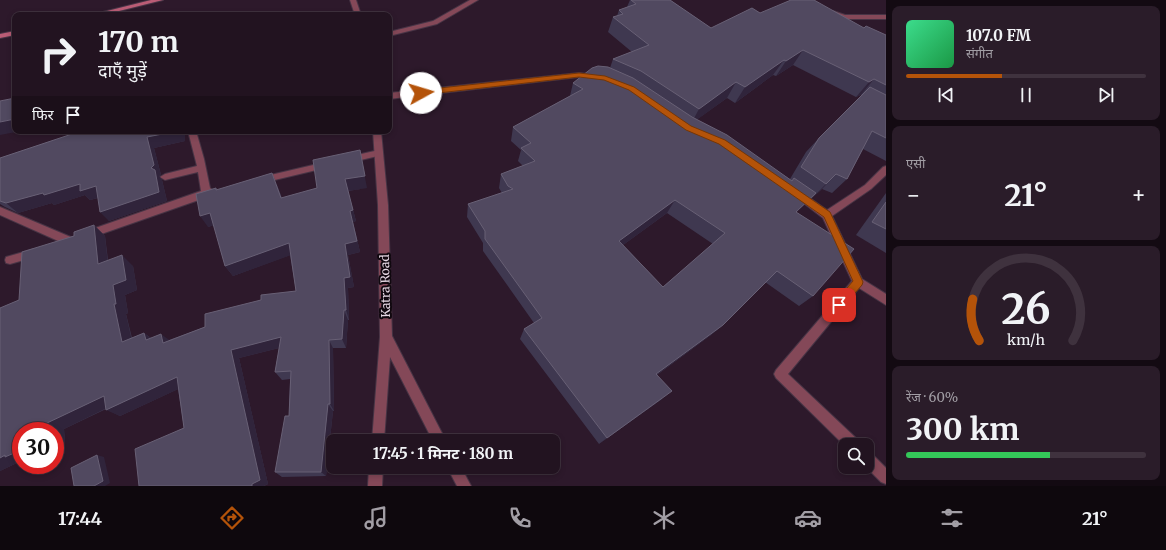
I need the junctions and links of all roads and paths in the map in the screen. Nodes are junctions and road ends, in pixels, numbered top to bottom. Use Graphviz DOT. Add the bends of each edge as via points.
graph roads {
  1 [pos="160,0"];
  2 [pos="353,0"];
  3 [pos="475,0"];
  4 [pos="824,10"];
  5 [pos="107,12"];
  6 [pos="357,12"];
  7 [pos="886,17"];
  8 [pos="392,33"];
  9 [pos="12,34"];
  10 [pos="0,36"];
  11 [pos="605,78"];
  12 [pos="392,96"];
  13 [pos="193,134"];
  14 [pos="377,134"];
  15 [pos="379,153"];
  16 [pos="202,168"];
  17 [pos="886,169"];
  18 [pos="165,178"];
  19 [pos="252,182"];
  20 [pos="788,188"];
  21 [pos="222,190"];
  22 [pos="206,193"];
  23 [pos="0,211"];
  24 [pos="827,215"];
  25 [pos="69,241"];
  26 [pos="55,246"];
  27 [pos="40,251"];
  28 [pos="10,260"];
  29 [pos="858,282"];
  30 [pos="886,300"];
  31 [pos="386,336"];
  32 [pos="379,434"];
  33 [pos="436,434"];
  34 [pos="846,438"];
  35 [pos="874,466"];
  36 [pos="375,474"];
  37 [pos="458,474"];
  38 [pos="886,477"];
  39 [pos="374,486"];
  40 [pos="464,486"];
  1 -- 5 [label="main road"];
  2 -- 6 [label="street"];
  3 -- 8 [label="street" via="435,23"];
  4 -- 7 [label="street" via="844,17"];
  9 -- 10 [label="main road"];
  11 -- 12 [label="street" via="579,75"];
  13 -- 16 [label="street"];
  14 -- 15 [label="street, Katra Road"];
  15 -- 19 [label="street"];
  15 -- 31 [label="street, Katra Road" via="383,205"];
  16 -- 18 [label="street"];
  16 -- 22 [label="street"];
  17 -- 24 [label="street" via="868,187"];
  20 -- 24 [label="street"];
  21 -- 22 [label="street"];
  22 -- 25 [label="street"];
  23 -- 25 [label="street"];
  24 -- 29 [label="street"];
  25 -- 26 [label="street"];
  27 -- 28 [label="street"];
  29 -- 30 [label="street"];
  29 -- 34 [label="street" via="780,374"];
  31 -- 32 [label="street, Katra Road"];
  31 -- 33 [label="street"];
  35 -- 38 [label="street"];
  36 -- 39 [label="street"];
  37 -- 40 [label="street"];
}
